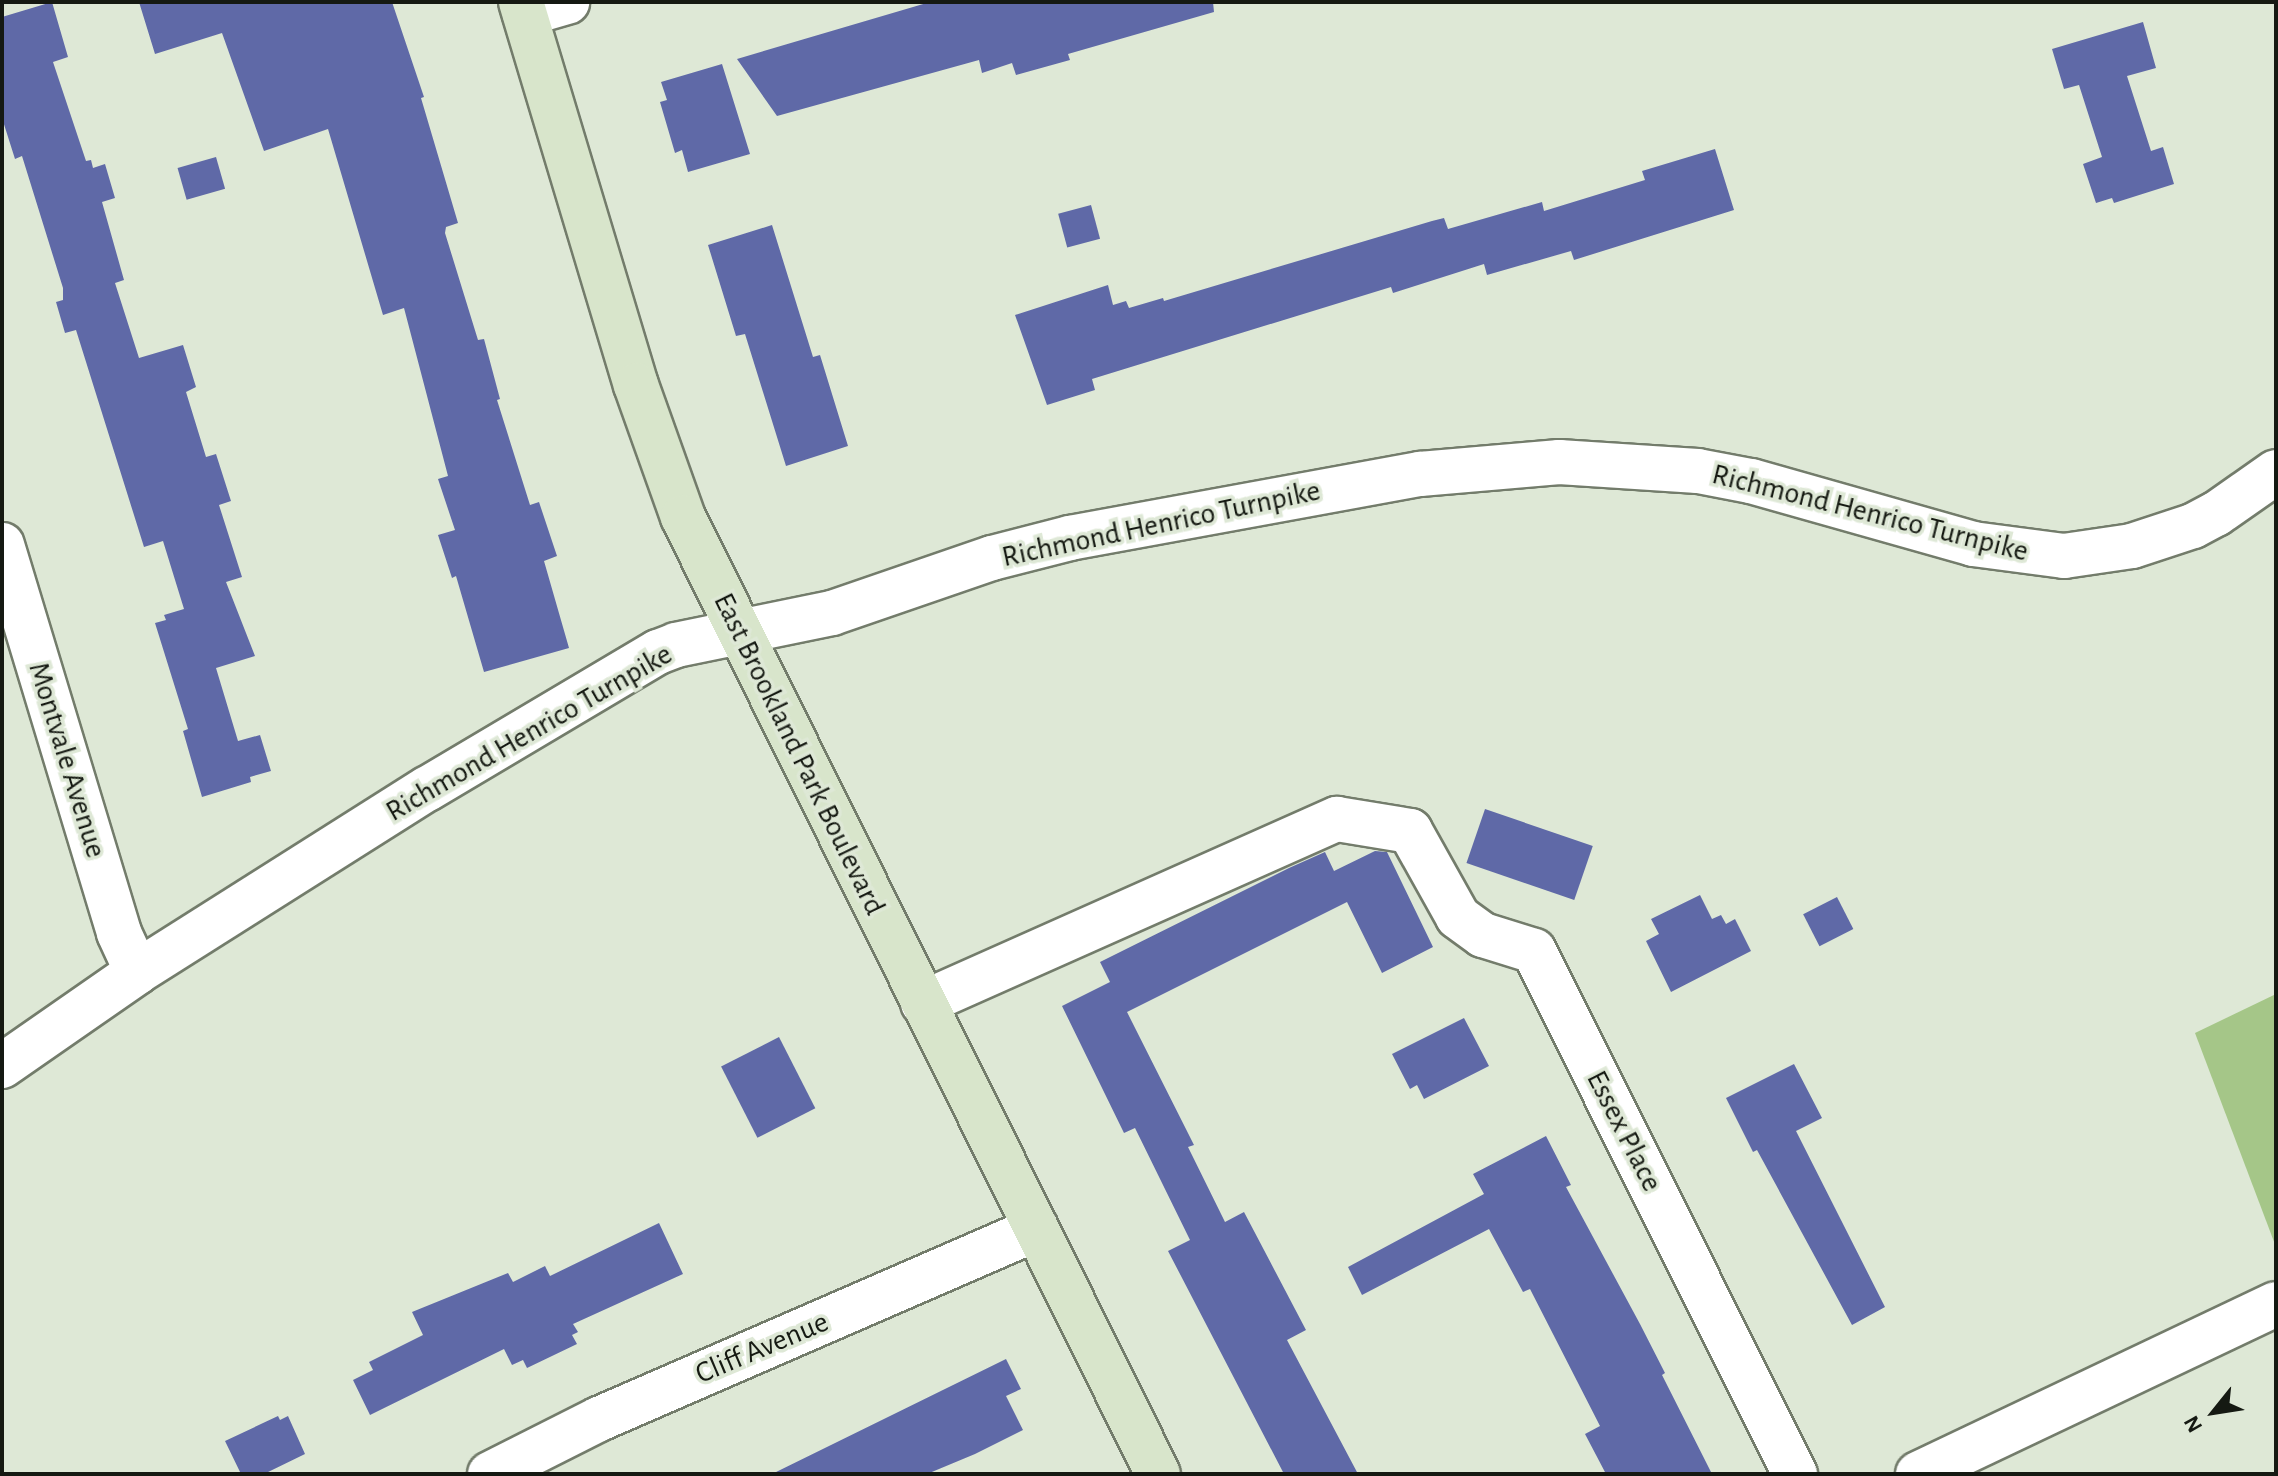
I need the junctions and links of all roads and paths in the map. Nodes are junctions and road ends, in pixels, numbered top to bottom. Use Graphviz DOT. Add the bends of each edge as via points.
graph roads {
  1 [pos="567,2"];
  2 [pos="523,8"];
  3 [pos="2276,472"];
  4 [pos="2,545"];
  5 [pos="738,632"];
  6 [pos="137,972"];
  7 [pos="923,1003"];
  8 [pos="2,1066"];
  9 [pos="1037,1229"];
  10 [pos="2276,1304"];
  11 [pos="490,1474"];
  12 [pos="1158,1474"];
  13 [pos="1795,1474"];
  14 [pos="1918,1474"];
  1 -- 2 [label="street"];
  2 -- 5 [label="main road, East Brookland Park Boulevard" via="664,470"];
  3 -- 5 [label="street, Richmond Henrico Turnpike" via="2193,526 2132,546 2064,556 1973,544 1827,500 1698,471 1559,462 1480,467 1283,497 1070,538 992,558 832,613"];
  4 -- 6 [label="street, Montvale Avenue" via="119,933"];
  5 -- 6 [label="street, Richmond Henrico Turnpike" via="676,645 631,665"];
  5 -- 7 [label="main road, East Brookland Park Boulevard"];
  6 -- 8 [label="street, Richmond Henrico Turnpike"];
  7 -- 9 [label="main road, East Brookland Park Boulevard"];
  7 -- 13 [label="street, Essex Place" via="1337,819 1410,831 1458,917 1483,935 1534,951"];
  9 -- 11 [label="street, Cliff Avenue" via="599,1419"];
  9 -- 12 [label="main road, East Brookland Park Boulevard"];
  10 -- 14 [label="street"];
}
